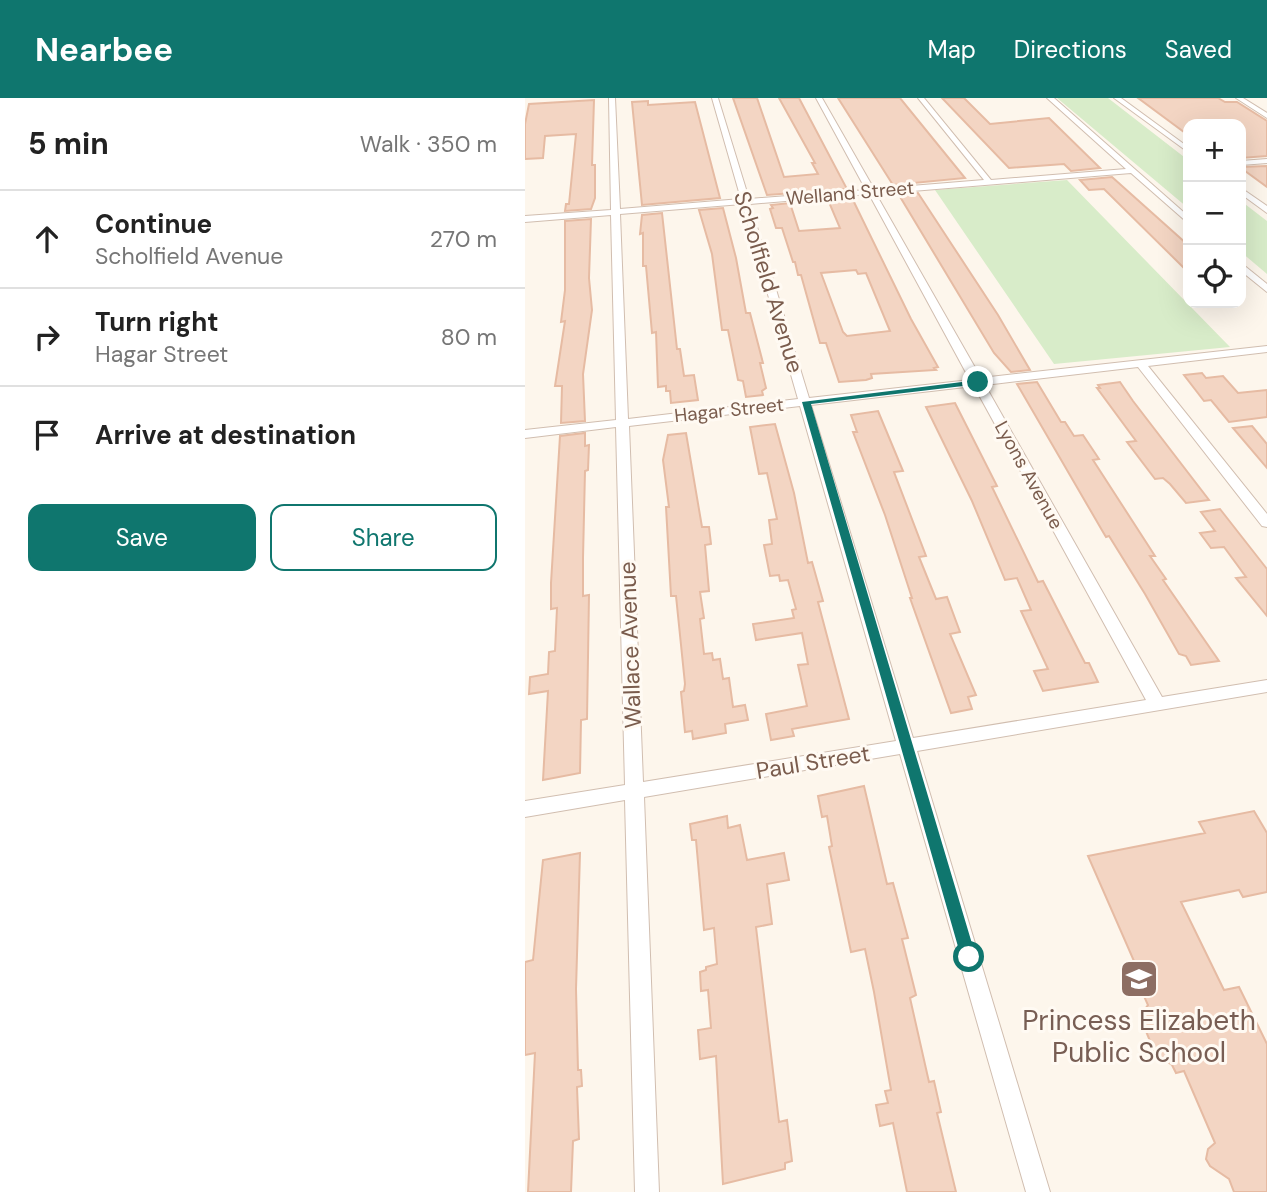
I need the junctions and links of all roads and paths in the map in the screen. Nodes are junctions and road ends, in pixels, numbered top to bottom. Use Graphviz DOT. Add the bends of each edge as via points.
graph roads {
  1 [pos="612,98"];
  2 [pos="715,98"];
  3 [pos="819,98"];
  4 [pos="921,98"];
  5 [pos="1050,98"];
  6 [pos="1117,98"];
  7 [pos="1239,98"];
  8 [pos="1265,113"];
  9 [pos="1183,146"];
  10 [pos="1267,161"];
  11 [pos="1246,163"];
  12 [pos="1132,171"];
  13 [pos="989,182"];
  14 [pos="872,191"];
  15 [pos="1246,194"];
  16 [pos="744,202"];
  17 [pos="1267,210"];
  18 [pos="616,212"];
  19 [pos="1183,216"];
  20 [pos="525,219"];
  21 [pos="1246,270"];
  22 [pos="1267,289"];
  23 [pos="1267,349"];
  24 [pos="1141,364"];
  25 [pos="978,382"];
  26 [pos="806,402"];
  27 [pos="622,422"];
  28 [pos="525,433"];
  29 [pos="1267,523"];
  30 [pos="1267,686"];
  31 [pos="1157,705"];
  32 [pos="907,747"];
  33 [pos="634,791"];
  34 [pos="525,809"];
  35 [pos="647,1192"];
  36 [pos="1038,1192"];
  1 -- 18 [label="street, Wallace Avenue"];
  2 -- 16 [label="street, Scholfield Avenue"];
  3 -- 14 [label="street, Lyons Avenue"];
  4 -- 13 [label="street"];
  5 -- 12 [label="street"];
  6 -- 9 [label="street"];
  7 -- 8 [label="street"];
  10 -- 11 [label="street"];
  12 -- 13 [label="street, Welland Street"];
  12 -- 19 [label="street"];
  13 -- 14 [label="street, Welland Street"];
  14 -- 16 [label="street, Welland Street"];
  14 -- 25 [label="street, Lyons Avenue"];
  15 -- 17 [label="street"];
  16 -- 18 [label="street, Welland Street"];
  16 -- 26 [label="street, Scholfield Avenue"];
  18 -- 20 [label="street, Welland Street"];
  18 -- 27 [label="street, Wallace Avenue"];
  21 -- 22 [label="street"];
  23 -- 24 [label="street, Hagar Street"];
  24 -- 25 [label="street, Hagar Street"];
  24 -- 29 [label="street"];
  25 -- 26 [label="street, Hagar Street"];
  25 -- 31 [label="street, Lyons Avenue"];
  26 -- 27 [label="street, Hagar Street"];
  26 -- 32 [label="street, Scholfield Avenue"];
  27 -- 28 [label="street, Hagar Street"];
  27 -- 33 [label="street, Wallace Avenue"];
  30 -- 31 [label="street, Paul Street"];
  31 -- 32 [label="street, Paul Street"];
  32 -- 33 [label="street, Paul Street"];
  32 -- 36 [label="street, Scholfield Avenue"];
  33 -- 34 [label="street, Paul Street"];
  33 -- 35 [label="street, Wallace Avenue"];
}
